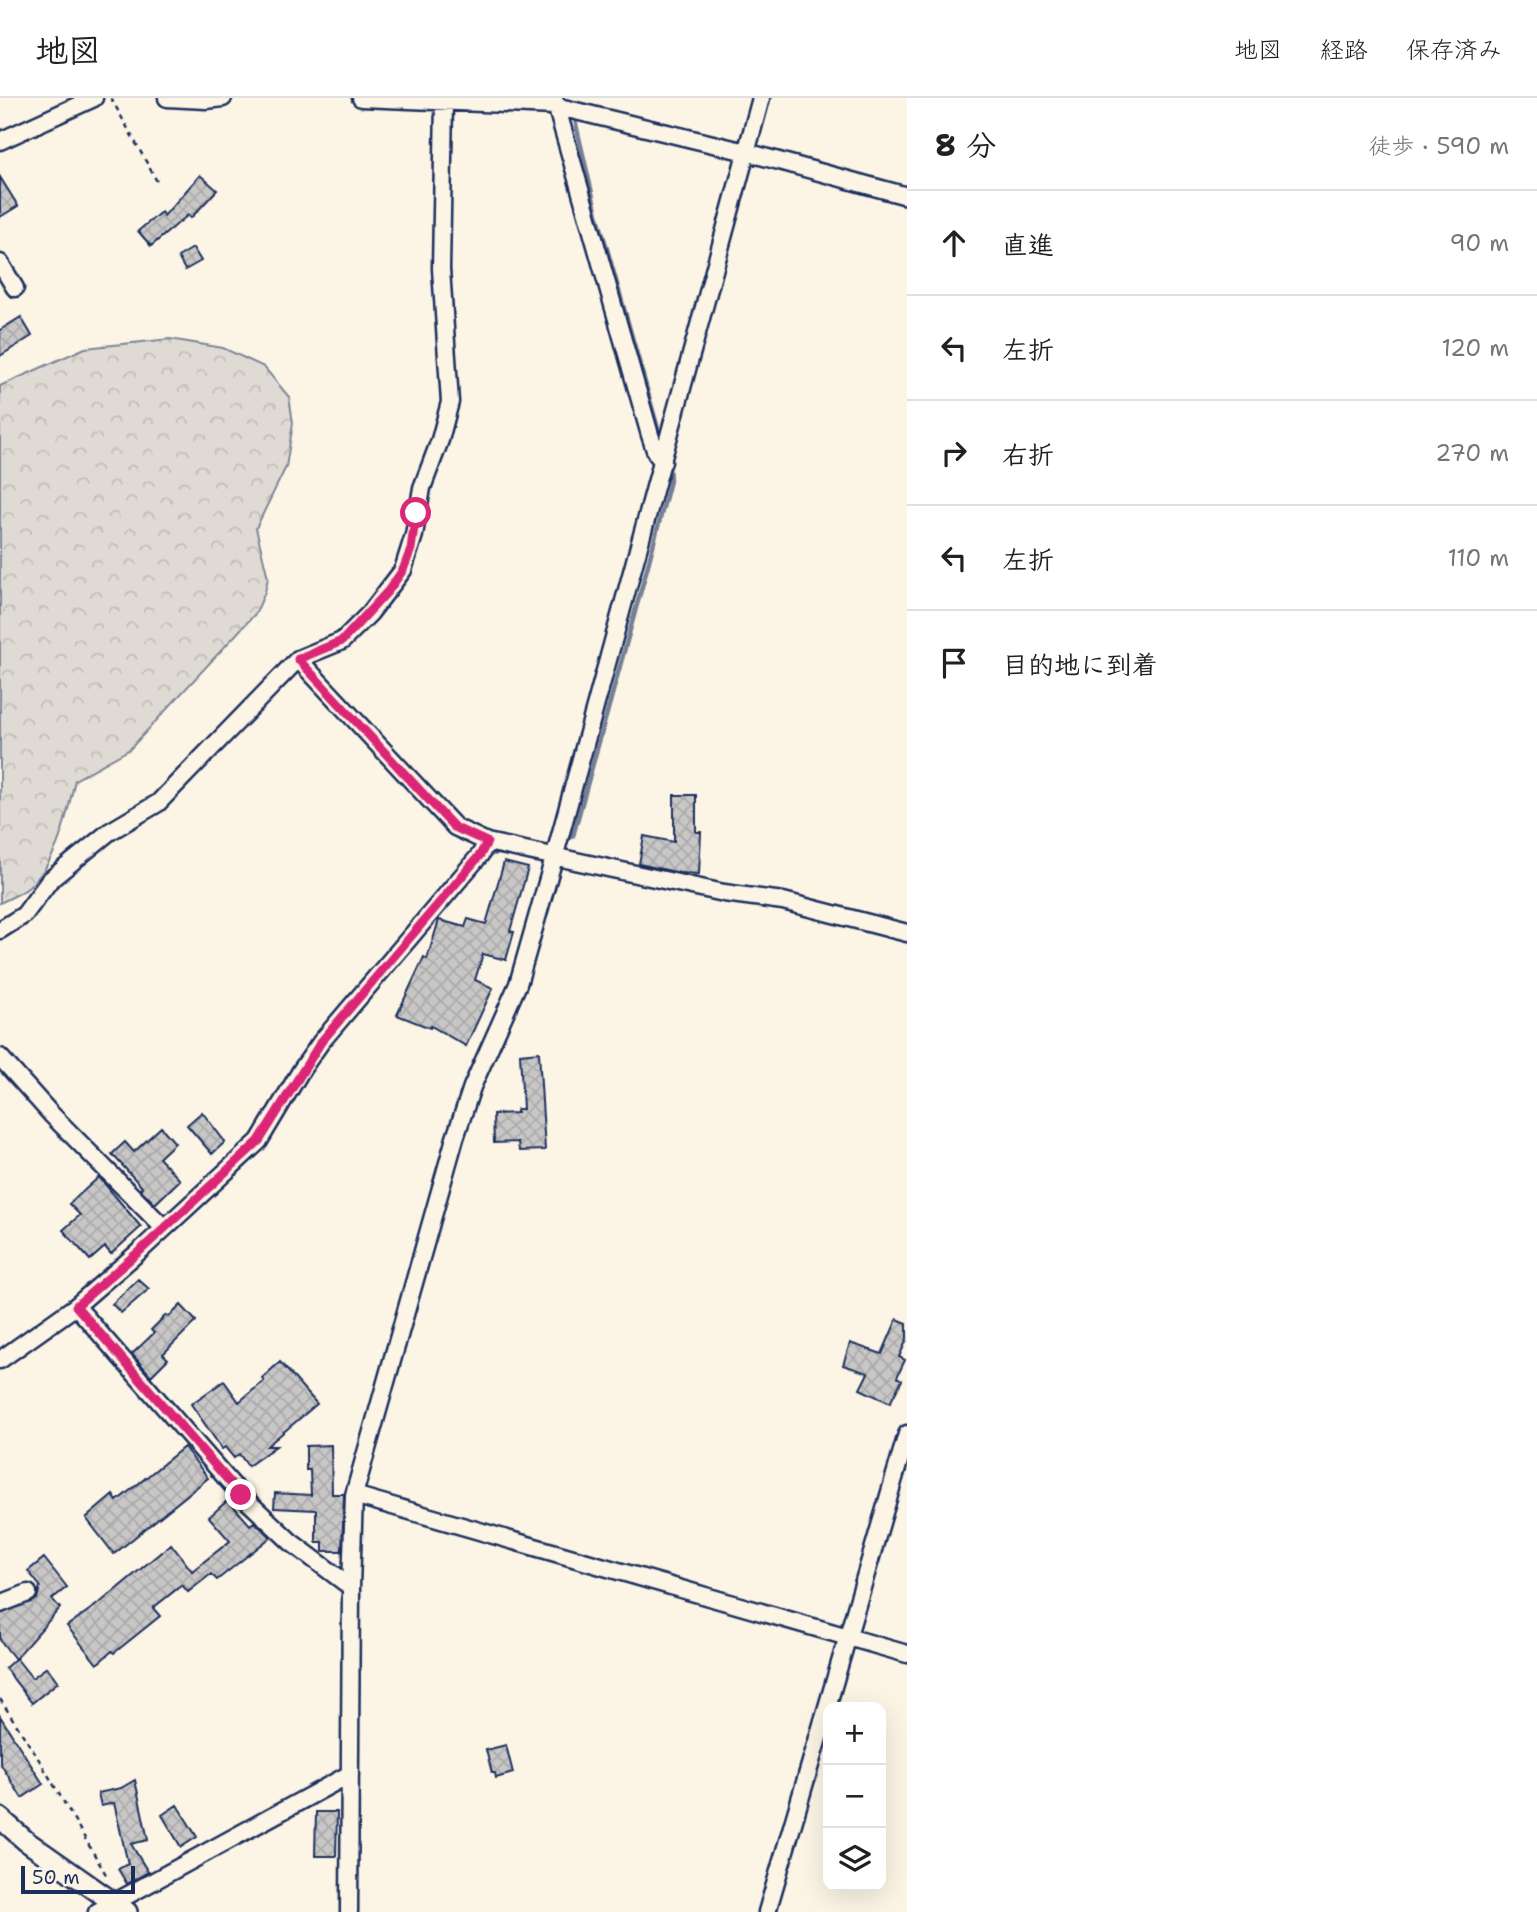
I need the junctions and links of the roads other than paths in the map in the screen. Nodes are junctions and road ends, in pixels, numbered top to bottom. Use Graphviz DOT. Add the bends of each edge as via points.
graph roads {
  1 [pos="94,98"];
  2 [pos="167,98"];
  3 [pos="223,98"];
  4 [pos="361,98"];
  5 [pos="761,98"];
  6 [pos="444,102"];
  7 [pos="554,102"];
  8 [pos="0,141"];
  9 [pos="746,152"];
  10 [pos="907,196"];
  11 [pos="0,263"];
  12 [pos="15,288"];
  13 [pos="663,463"];
  14 [pos="298,659"];
  15 [pos="487,842"];
  16 [pos="554,858"];
  17 [pos="0,930"];
  18 [pos="907,933"];
  19 [pos="0,1057"];
  20 [pos="163,1227"];
  21 [pos="76,1306"];
  22 [pos="0,1360"];
  23 [pos="907,1434"];
  24 [pos="355,1495"];
  25 [pos="351,1587"];
  26 [pos="28,1593"];
  27 [pos="0,1604"];
  28 [pos="846,1637"];
  29 [pos="907,1654"];
  30 [pos="351,1774"];
  31 [pos="0,1818"];
  32 [pos="115,1906"];
  33 [pos="349,1912"];
  34 [pos="767,1912"];
  1 -- 8 [label="street"];
  2 -- 3 [label="street"];
  4 -- 6 [label="street"];
  5 -- 9 [label="street"];
  6 -- 7 [label="street"];
  6 -- 14 [label="street" via="441,269 450,386 447,417 422,488 403,570 342,641"];
  7 -- 9 [label="street"];
  7 -- 13 [label="street" via="650,435"];
  9 -- 10 [label="street"];
  9 -- 13 [label="street"];
  11 -- 12 [label="street"];
  13 -- 16 [label="street"];
  14 -- 15 [label="street" via="454,827"];
  14 -- 17 [label="street" via="158,803 108,832 50,880 24,915"];
  15 -- 16 [label="street"];
  15 -- 20 [label="street" via="321,1042 259,1141"];
  16 -- 18 [label="street" via="783,901"];
  16 -- 24 [label="street" via="518,984 471,1087 455,1138"];
  19 -- 20 [label="street"];
  20 -- 21 [label="street"];
  21 -- 22 [label="street"];
  21 -- 25 [label="street" via="241,1495 291,1542"];
  23 -- 28 [label="street"];
  24 -- 25 [label="street"];
  24 -- 28 [label="street"];
  25 -- 30 [label="street"];
  26 -- 27 [label="street"];
  28 -- 29 [label="street"];
  28 -- 34 [label="street"];
  30 -- 32 [label="street"];
  30 -- 33 [label="street"];
  31 -- 32 [label="street"];
}
